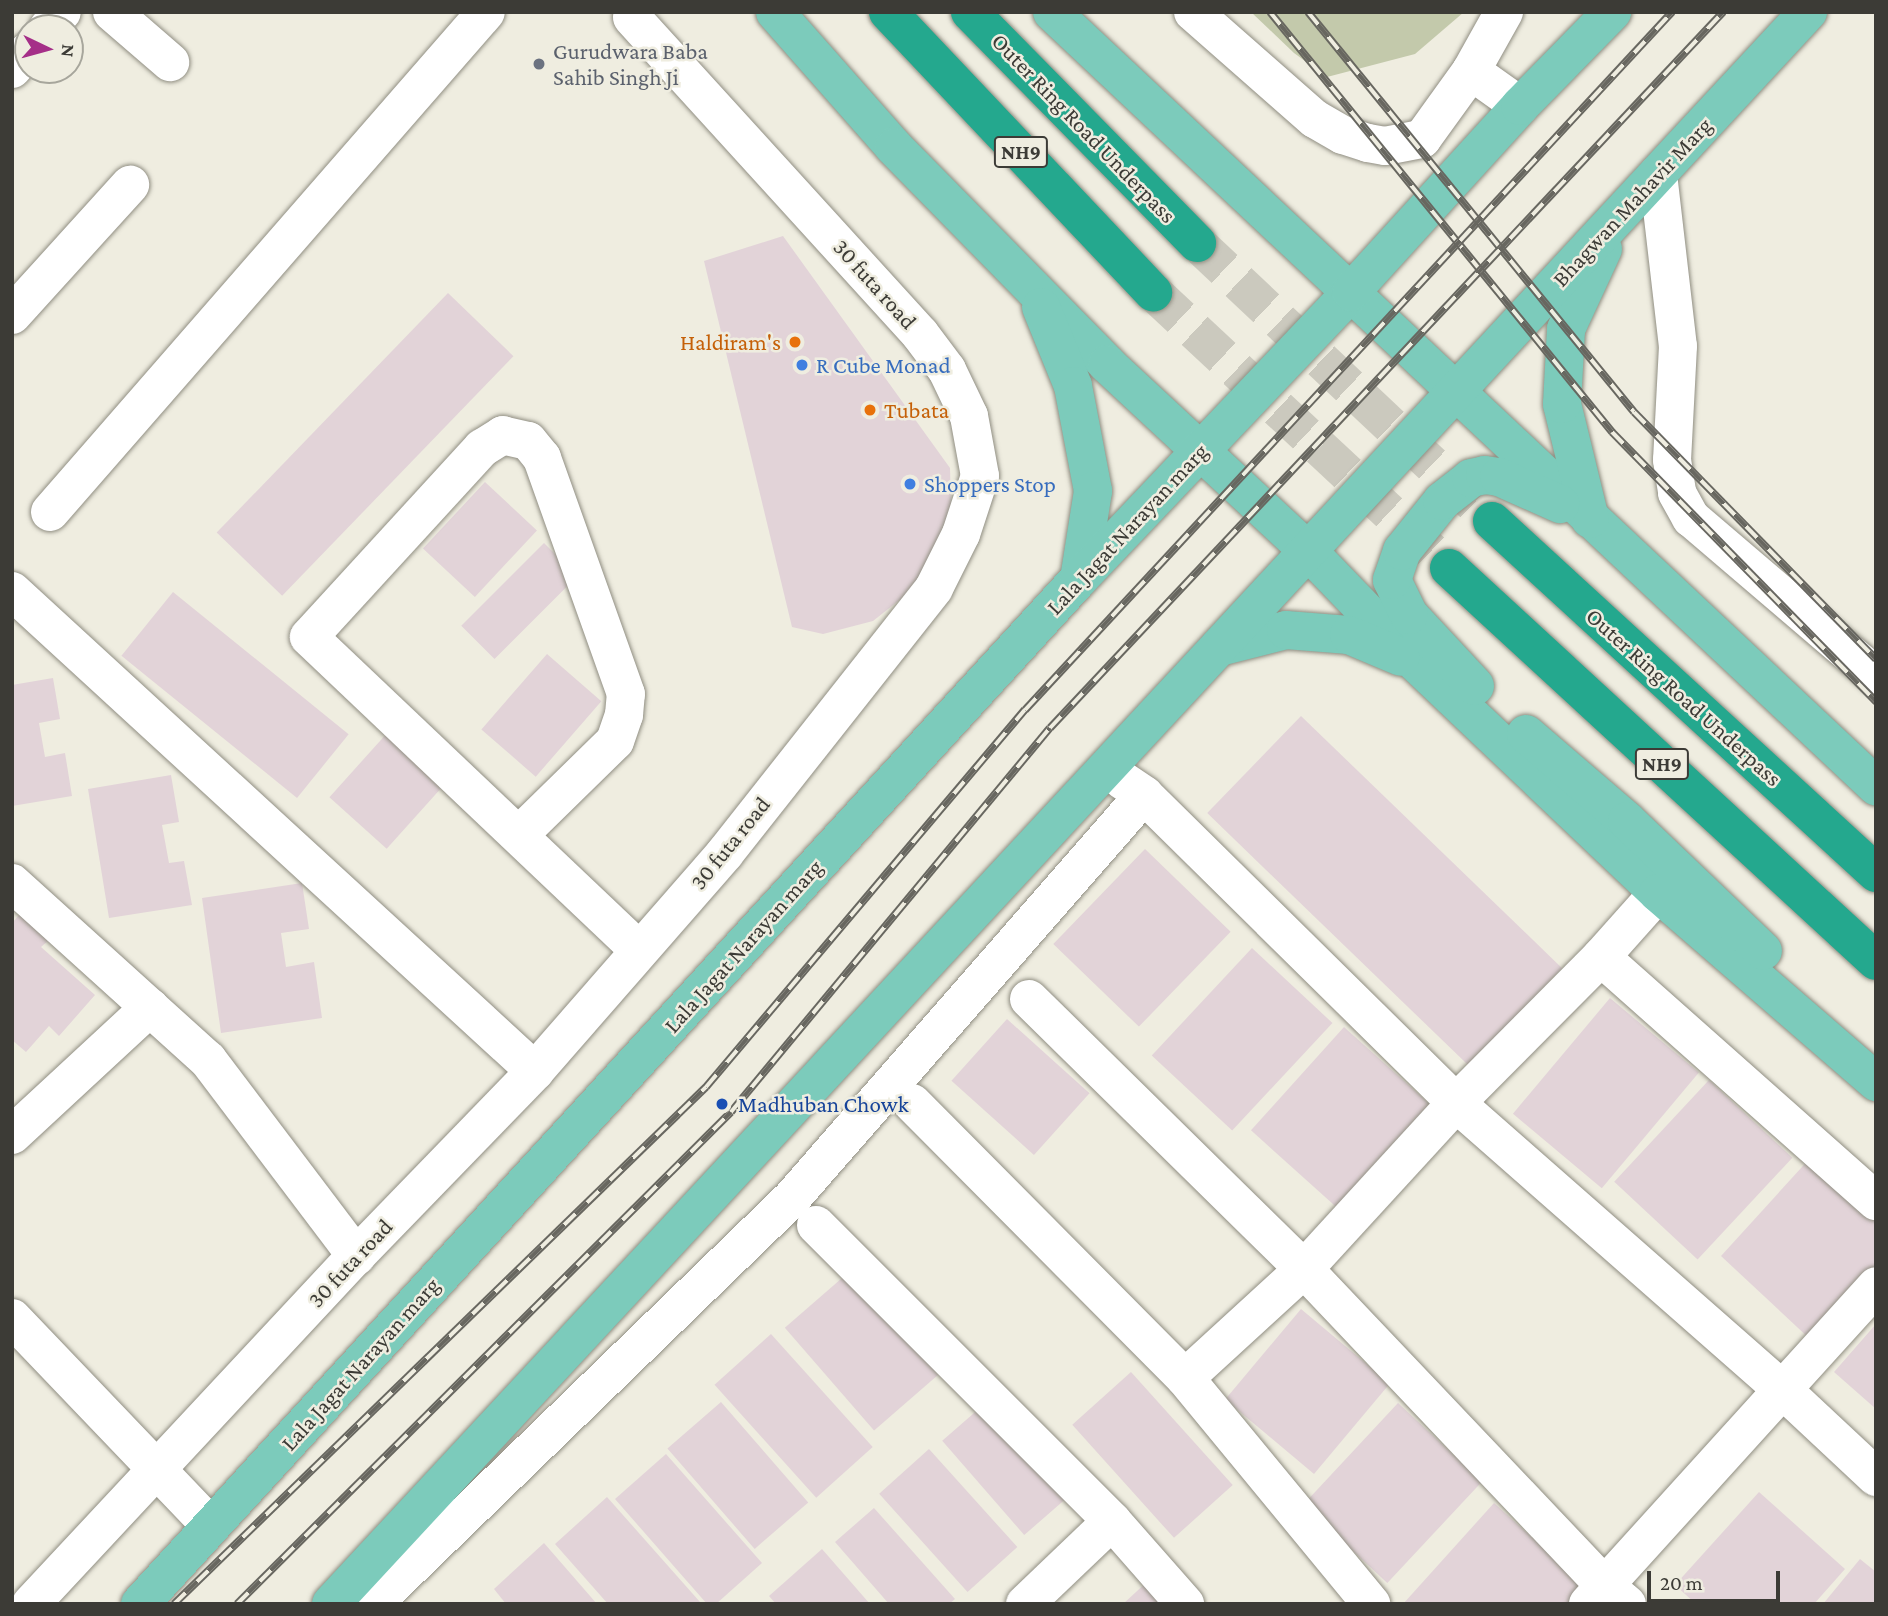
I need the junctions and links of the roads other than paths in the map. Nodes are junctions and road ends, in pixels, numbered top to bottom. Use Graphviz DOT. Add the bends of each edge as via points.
graph roads {
  1 [pos="112,12"];
  2 [pos="486,12"];
  3 [pos="775,12"];
  4 [pos="888,12"];
  5 [pos="970,12"];
  6 [pos="1052,12"];
  7 [pos="1193,12"];
  8 [pos="1504,12"];
  9 [pos="1612,12"];
  10 [pos="1808,12"];
  11 [pos="632,17"];
  12 [pos="170,62"];
  13 [pos="1471,71"];
  14 [pos="1520,106"];
  15 [pos="1658,174"];
  16 [pos="130,185"];
  17 [pos="1617,218"];
  18 [pos="1197,243"];
  19 [pos="1033,289"];
  20 [pos="1153,292"];
  21 [pos="1351,292"];
  22 [pos="12,315"];
  23 [pos="1456,392"];
  24 [pos="1200,451"];
  25 [pos="50,512"];
  26 [pos="1590,519"];
  27 [pos="1492,521"];
  28 [pos="1308,551"];
  29 [pos="1449,568"];
  30 [pos="1079,579"];
  31 [pos="12,591"];
  32 [pos="1219,646"];
  33 [pos="1416,663"];
  34 [pos="1876,676"];
  35 [pos="1107,768"];
  36 [pos="1876,786"];
  37 [pos="1144,795"];
  38 [pos="519,835"];
  39 [pos="1876,873"];
  40 [pos="12,883"];
  41 [pos="1658,893"];
  42 [pos="639,950"];
  43 [pos="1601,957"];
  44 [pos="1876,961"];
  45 [pos="1029,999"];
  46 [pos="150,1007"];
  47 [pos="1876,1054"];
  48 [pos="535,1071"];
  49 [pos="1876,1082"];
  50 [pos="912,1102"];
  51 [pos="1456,1103"];
  52 [pos="12,1135"];
  53 [pos="1876,1201"];
  54 [pos="816,1225"];
  55 [pos="356,1255"];
  56 [pos="1304,1269"];
  57 [pos="1876,1286"];
  58 [pos="12,1318"];
  59 [pos="1185,1378"];
  60 [pos="1782,1390"];
  61 [pos="156,1472"];
  62 [pos="1876,1476"];
  63 [pos="1112,1521"];
  64 [pos="211,1526"];
  65 [pos="1606,1598"];
  66 [pos="31,1604"];
  67 [pos="140,1604"];
  68 [pos="331,1604"];
  69 [pos="373,1604"];
  70 [pos="1025,1604"];
  71 [pos="1185,1604"];
  72 [pos="1371,1604"];
  1 -- 12 [label="street"];
  2 -- 25 [label="street"];
  3 -- 19 [label="main road" via="894,147"];
  4 -- 20 [label="highway, NH9"];
  5 -- 18 [label="highway, Outer Ring Road Underpass"];
  6 -- 21 [label="main road"];
  7 -- 13 [label="street" via="1315,119 1368,143 1385,146 1422,139"];
  8 -- 13 [label="street"];
  9 -- 14 [label="main road"];
  10 -- 15 [label="main road, Bhagwan Mahavir Marg"];
  11 -- 42 [label="street, 30 futa road" via="920,334 947,370 969,416 980,476 961,534 934,588 725,853"];
  13 -- 14 [label="street"];
  14 -- 21 [label="main road"];
  15 -- 17 [label="main road, Bhagwan Mahavir Marg"];
  15 -- 34 [label="street" via="1678,346 1672,460 1677,493 1691,518"];
  16 -- 22 [label="street"];
  17 -- 23 [label="main road, Bhagwan Mahavir Marg"];
  17 -- 26 [label="main road" via="1566,329 1562,404"];
  19 -- 24 [label="main road"];
  19 -- 30 [label="main road" via="1073,386 1093,491"];
  21 -- 23 [label="main road"];
  21 -- 24 [label="main road, Lala Jagat Narayan marg"];
  23 -- 26 [label="main road"];
  23 -- 28 [label="main road"];
  24 -- 28 [label="main road"];
  24 -- 30 [label="main road, Lala Jagat Narayan marg"];
  26 -- 36 [label="main road"];
  26 -- 47 [label="main road" via="1499,477 1471,478 1442,501 1402,551 1392,580 1409,615 1488,700 1627,821"];
  27 -- 39 [label="highway, Outer Ring Road Underpass / NH9"];
  28 -- 32 [label="main road"];
  28 -- 33 [label="main road"];
  29 -- 44 [label="highway, NH9"];
  30 -- 64 [label="main road, Lala Jagat Narayan marg"];
  31 -- 48 [label="street"];
  32 -- 33 [label="main road" via="1286,629 1349,635"];
  32 -- 35 [label="main road"];
  33 -- 41 [label="main road"];
  35 -- 37 [label="street"];
  35 -- 68 [label="main road"];
  37 -- 51 [label="street"];
  37 -- 69 [label="street" via="790,1199"];
  38 -- 38 [label="street" via="309,637 482,448 503,435 528,441 542,458 626,694 615,741"];
  38 -- 42 [label="street"];
  40 -- 46 [label="street"];
  41 -- 43 [label="street"];
  41 -- 49 [label="main road"];
  42 -- 48 [label="street, 30 futa road"];
  43 -- 51 [label="street"];
  43 -- 53 [label="street"];
  45 -- 56 [label="street"];
  46 -- 52 [label="street"];
  46 -- 55 [label="street" via="208,1060"];
  48 -- 55 [label="street, 30 futa road"];
  50 -- 59 [label="street"];
  51 -- 56 [label="street"];
  51 -- 60 [label="street"];
  54 -- 63 [label="street"];
  55 -- 61 [label="street, 30 futa road"];
  56 -- 59 [label="street"];
  56 -- 65 [label="street"];
  57 -- 60 [label="street"];
  58 -- 61 [label="street"];
  59 -- 72 [label="street"];
  60 -- 62 [label="street"];
  60 -- 65 [label="street"];
  61 -- 64 [label="street"];
  61 -- 66 [label="street, 30 futa road"];
  63 -- 70 [label="street"];
  63 -- 71 [label="street"];
  64 -- 67 [label="main road, Lala Jagat Narayan marg"];
}
